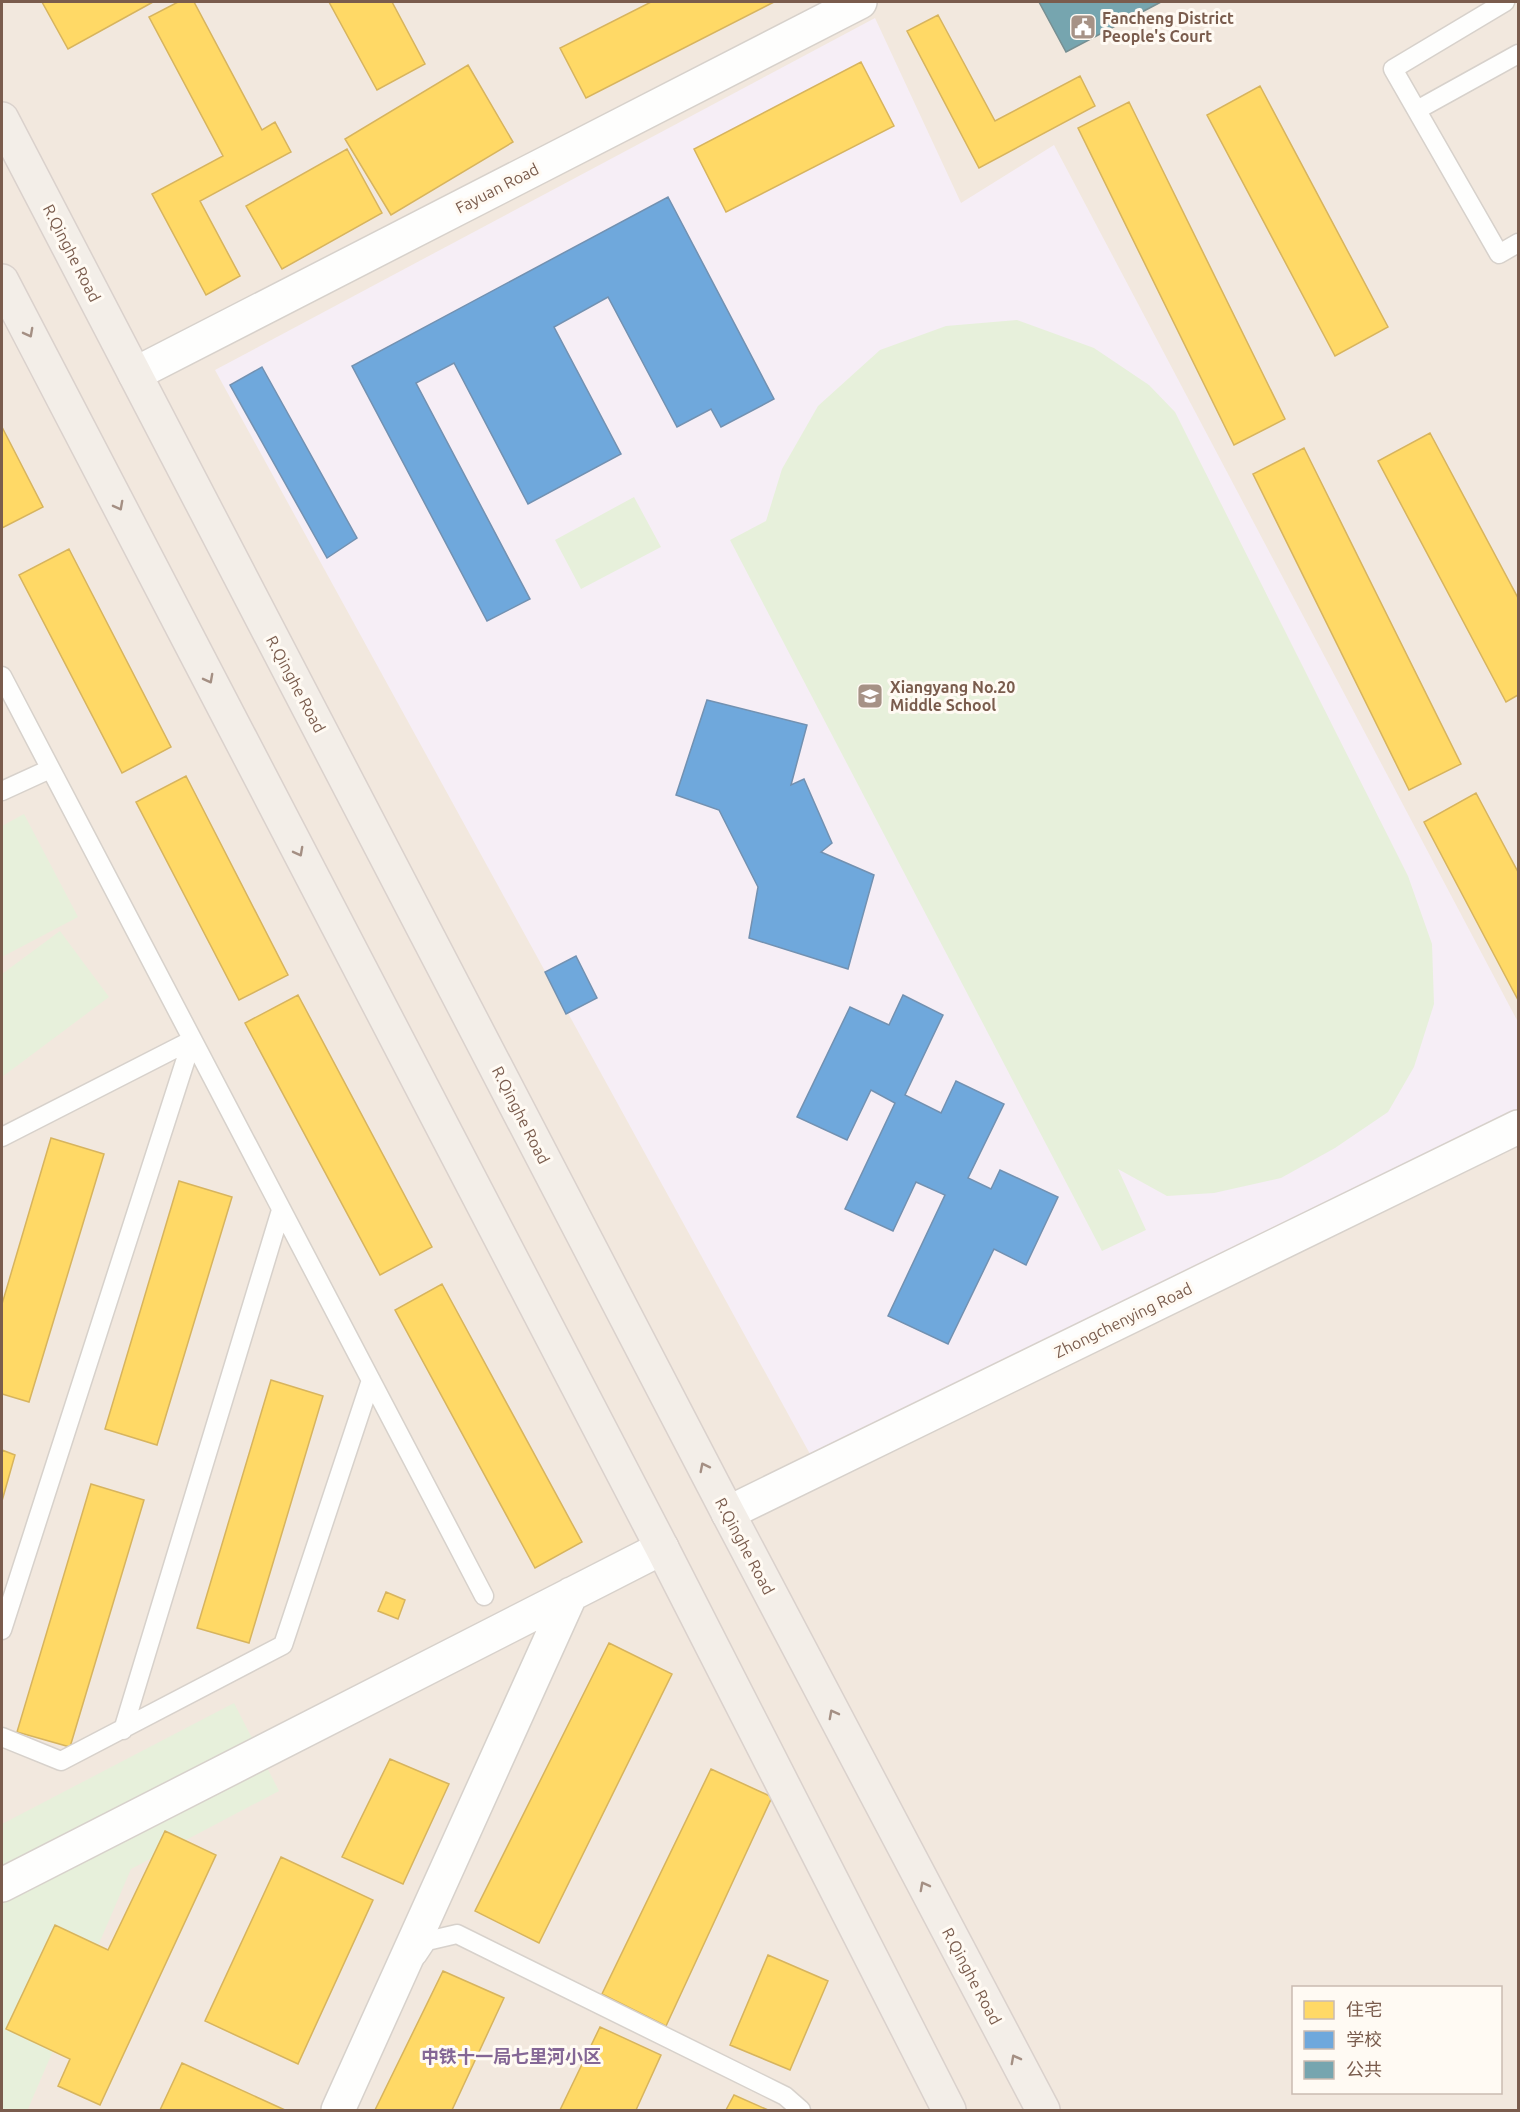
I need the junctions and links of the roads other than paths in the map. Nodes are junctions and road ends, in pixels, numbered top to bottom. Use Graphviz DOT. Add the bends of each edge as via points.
graph roads {
  1 [pos="860,2"];
  2 [pos="1505,2"];
  3 [pos="1518,54"];
  4 [pos="1417,110"];
  5 [pos="2,119"];
  6 [pos="1518,243"];
  7 [pos="2,281"];
  8 [pos="135,374"];
  9 [pos="2,676"];
  10 [pos="50,769"];
  11 [pos="2,791"];
  12 [pos="192,1040"];
  13 [pos="1518,1127"];
  14 [pos="2,1137"];
  15 [pos="281,1210"];
  16 [pos="371,1380"];
  17 [pos="728,1513"];
  18 [pos="662,1548"];
  19 [pos="571,1594"];
  20 [pos="484,1596"];
  21 [pos="2,1630"];
  22 [pos="123,1730"];
  23 [pos="2,1737"];
  24 [pos="2,1885"];
  25 [pos="338,2110"];
  26 [pos="347,2110"];
  27 [pos="801,2110"];
  28 [pos="949,2110"];
  29 [pos="1042,2110"];
  1 -- 8 [label="street, Fayuan Road"];
  2 -- 4 [label="lane" via="1394,69"];
  3 -- 4 [label="lane"];
  4 -- 6 [label="lane" via="1499,254"];
  5 -- 8 [label="main road, R.Qinghe Road"];
  7 -- 18 [label="main road, one-way"];
  17 -- 8 [label="main road, R.Qinghe Road, one-way"];
  9 -- 10 [label="lane"];
  10 -- 11 [label="lane"];
  10 -- 12 [label="lane"];
  12 -- 14 [label="lane"];
  12 -- 15 [label="lane"];
  12 -- 21 [label="lane"];
  13 -- 17 [label="street, Zhongchenying Road"];
  15 -- 16 [label="lane"];
  15 -- 22 [label="lane"];
  16 -- 20 [label="lane"];
  16 -- 22 [label="lane" via="283,1645"];
  29 -- 17 [label="main road, R.Qinghe Road, one-way"];
  18 -- 19 [label="street"];
  18 -- 28 [label="main road"];
  19 -- 24 [label="street"];
  19 -- 25 [label="street"];
  22 -- 23 [label="lane" via="61,1761"];
  26 -- 27 [label="lane" via="415,1959 427,1941 457,1934 785,2096"];
}
